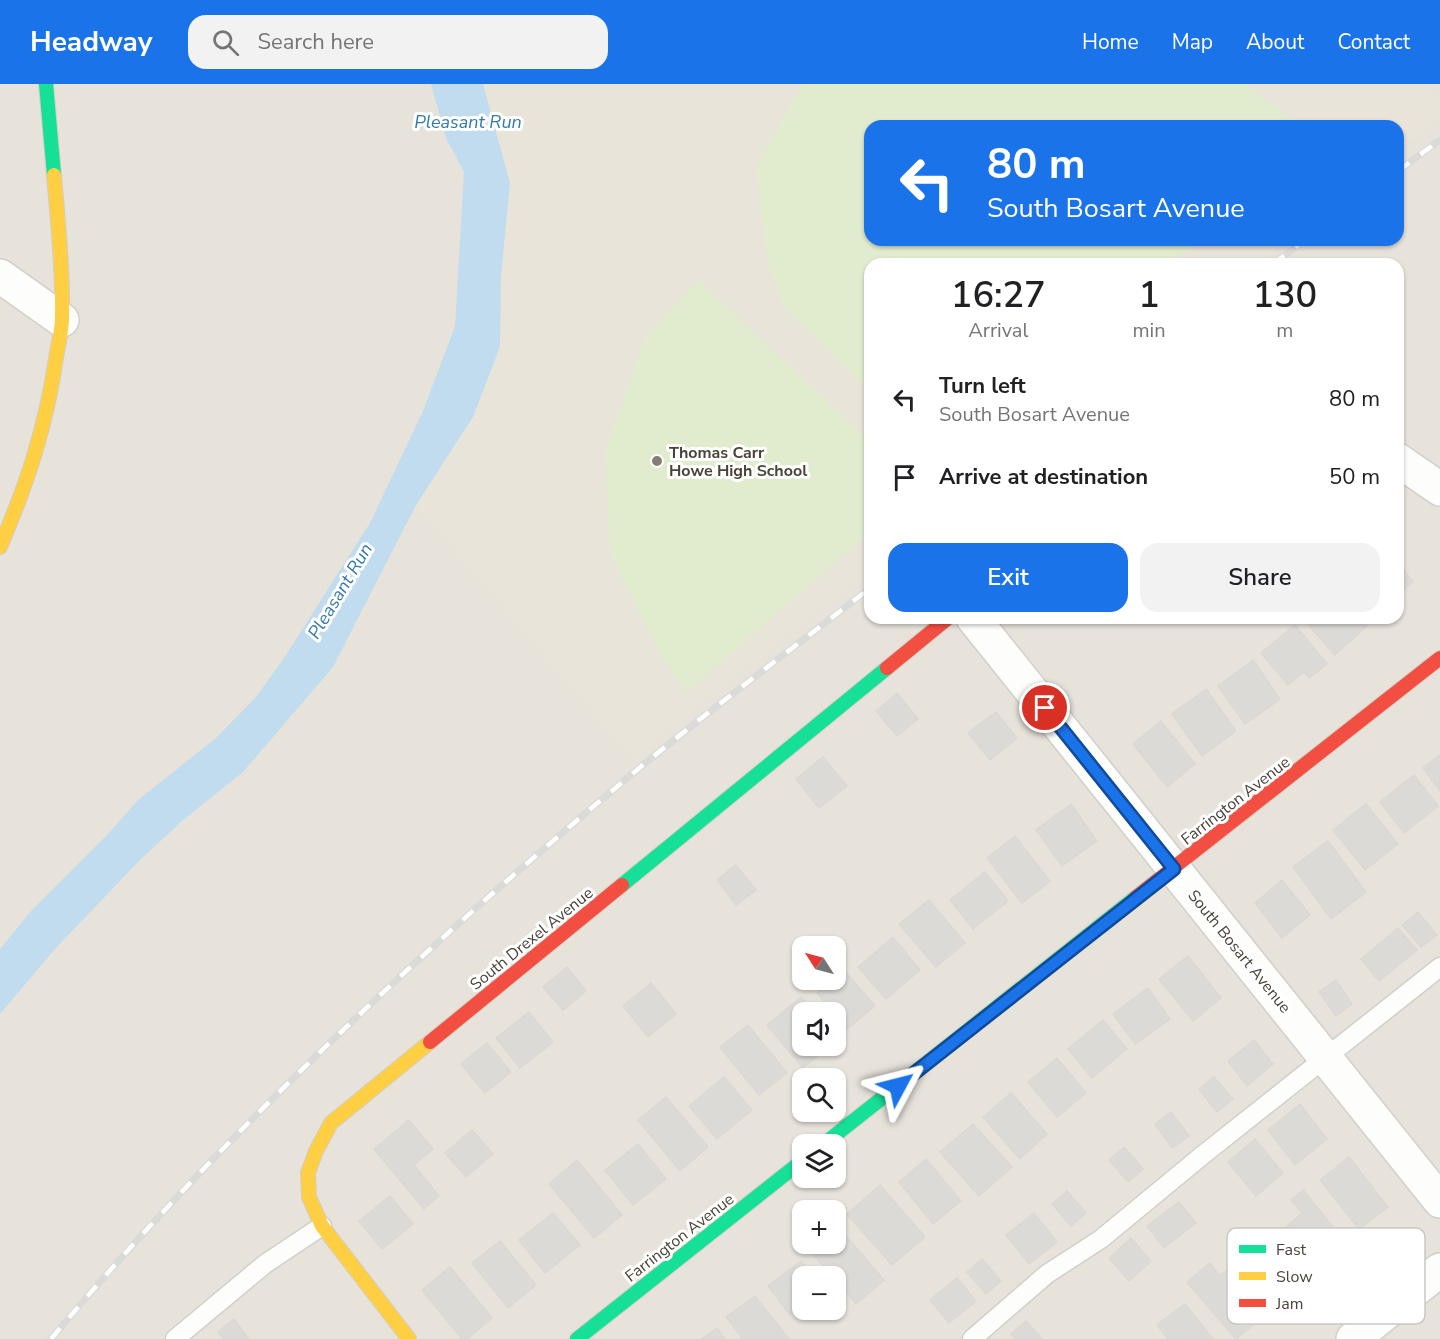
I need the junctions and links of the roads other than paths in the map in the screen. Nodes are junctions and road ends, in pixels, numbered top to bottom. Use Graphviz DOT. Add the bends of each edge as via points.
graph roads {
  1 [pos="46,84"];
  2 [pos="0,276"];
  3 [pos="62,320"];
  4 [pos="1404,464"];
  5 [pos="1440,489"];
  6 [pos="0,547"];
  7 [pos="941,624"];
  8 [pos="978,624"];
  9 [pos="1440,658"];
  10 [pos="1174,869"];
  11 [pos="1440,967"];
  12 [pos="1326,1058"];
  13 [pos="837,1134"];
  14 [pos="792,1169"];
  15 [pos="1440,1201"];
  16 [pos="322,1226"];
  17 [pos="1440,1270"];
  18 [pos="1425,1282"];
  19 [pos="1372,1324"];
  20 [pos="176,1339"];
  21 [pos="409,1339"];
  22 [pos="577,1339"];
  23 [pos="972,1339"];
  24 [pos="1353,1339"];
  1 -- 3 [label="street" via="61,252"];
  2 -- 3 [label="street"];
  3 -- 6 [label="street" via="36,455"];
  4 -- 5 [label="street"];
  7 -- 16 [label="street, South Drexel Avenue" via="331,1123 306,1178 311,1206"];
  8 -- 10 [label="street, South Bosart Avenue"];
  9 -- 10 [label="street, Farrington Avenue"];
  10 -- 12 [label="street, South Bosart Avenue"];
  10 -- 13 [label="street, Farrington Avenue"];
  11 -- 12 [label="lane"];
  12 -- 15 [label="street, South Bosart Avenue"];
  12 -- 23 [label="lane" via="1101,1239 1047,1274"];
  14 -- 22 [label="street, Farrington Avenue"];
  16 -- 20 [label="lane" via="265,1264"];
  16 -- 21 [label="street, South Drexel Avenue"];
  17 -- 18 [label="street"];
  19 -- 24 [label="street"];
}
